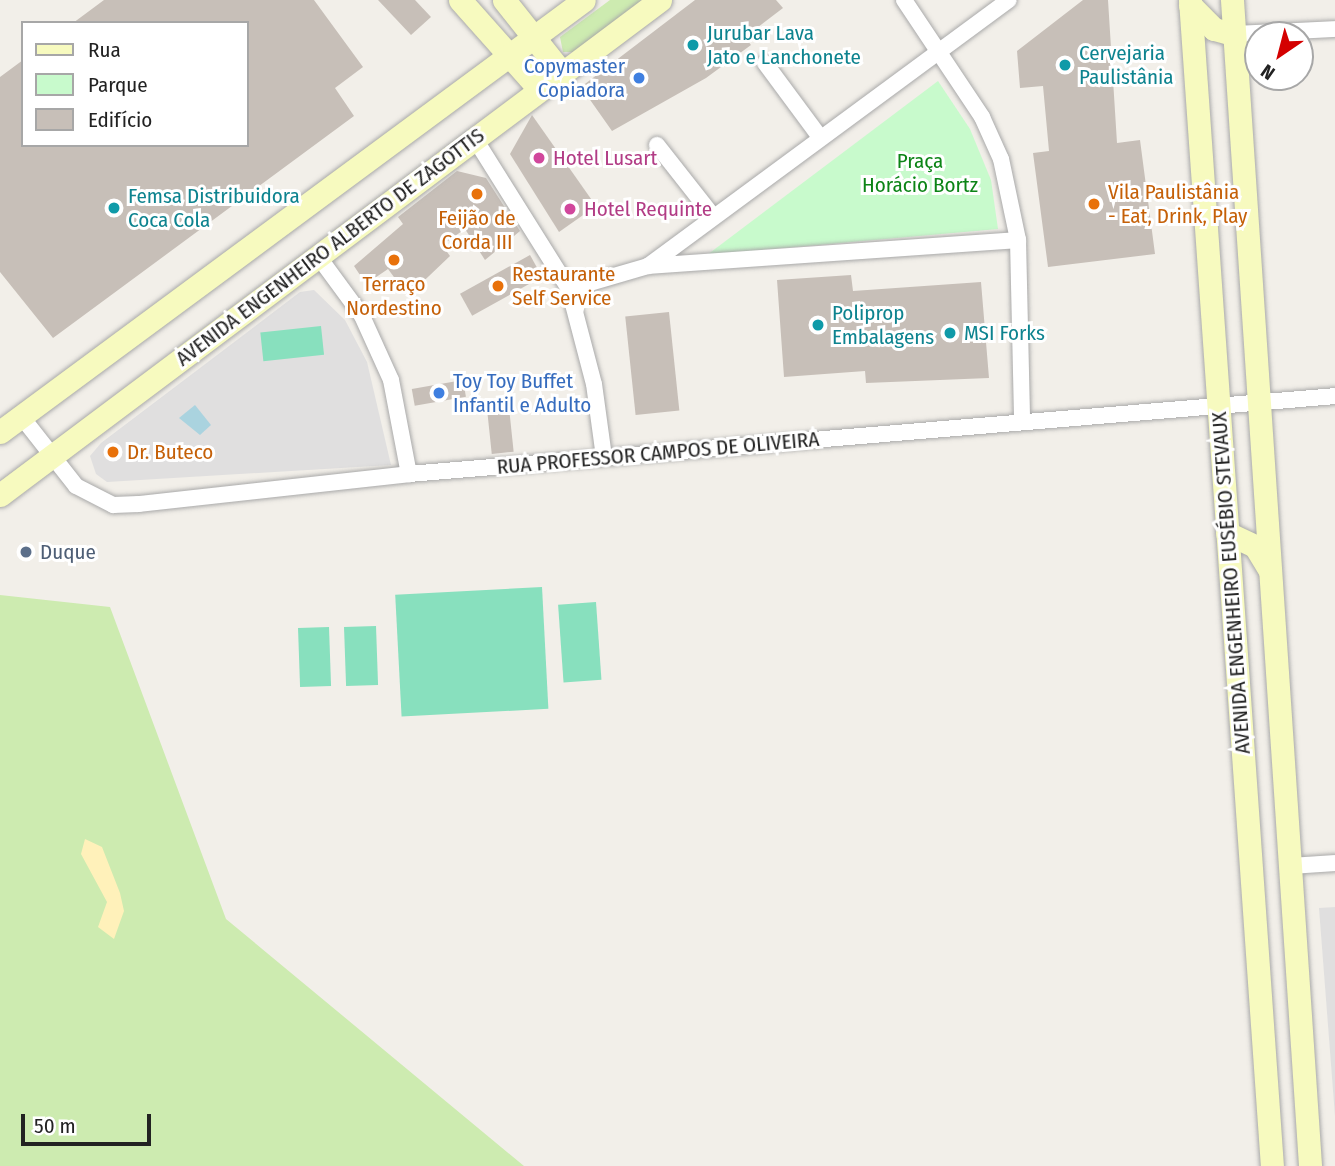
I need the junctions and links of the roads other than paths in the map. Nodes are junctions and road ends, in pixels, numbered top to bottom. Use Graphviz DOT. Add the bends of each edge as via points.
graph roads {
  1 [pos="462,0"];
  2 [pos="475,0"];
  3 [pos="504,0"];
  4 [pos="584,0"];
  5 [pos="660,0"];
  6 [pos="904,0"];
  7 [pos="1009,0"];
  8 [pos="1232,0"];
  9 [pos="1190,3"];
  10 [pos="1335,30"];
  11 [pos="536,34"];
  12 [pos="1233,34"];
  13 [pos="941,51"];
  14 [pos="510,54"];
  15 [pos="765,63"];
  16 [pos="562,73"];
  17 [pos="540,90"];
  18 [pos="819,136"];
  19 [pos="475,139"];
  20 [pos="657,145"];
  21 [pos="712,215"];
  22 [pos="1018,240"];
  23 [pos="318,256"];
  24 [pos="648,265"];
  25 [pos="569,289"];
  26 [pos="1335,397"];
  27 [pos="1260,403"];
  28 [pos="1218,406"];
  29 [pos="21,416"];
  30 [pos="1022,422"];
  31 [pos="0,432"];
  32 [pos="51,456"];
  33 [pos="604,457"];
  34 [pos="409,474"];
  35 [pos="0,495"];
  36 [pos="1227,533"];
  37 [pos="1272,579"];
  38 [pos="1335,863"];
  39 [pos="1290,866"];
  40 [pos="1272,1166"];
  41 [pos="1310,1166"];
  1 -- 2 [label="main road"];
  1 -- 14 [label="main road"];
  3 -- 11 [label="main road"];
  4 -- 11 [label="main road"];
  5 -- 16 [label="main road, AVENIDA ENGENHEIRO ALBERTO DE ZAGOTTIS"];
  6 -- 13 [label="street"];
  7 -- 13 [label="street"];
  8 -- 12 [label="main road, AVENIDA ENGENHEIRO EUSÉBIO STEVAUX"];
  9 -- 12 [label="main road" via="1214,29"];
  9 -- 28 [label="main road, AVENIDA ENGENHEIRO EUSÉBIO STEVAUX"];
  10 -- 12 [label="street"];
  11 -- 14 [label="main road"];
  11 -- 16 [label="main road"];
  12 -- 27 [label="main road, AVENIDA ENGENHEIRO EUSÉBIO STEVAUX"];
  13 -- 18 [label="street"];
  13 -- 22 [label="street" via="1001,159"];
  14 -- 17 [label="main road"];
  14 -- 29 [label="main road"];
  15 -- 18 [label="street"];
  16 -- 17 [label="main road, AVENIDA ENGENHEIRO ALBERTO DE ZAGOTTIS"];
  17 -- 19 [label="main road, AVENIDA ENGENHEIRO ALBERTO DE ZAGOTTIS"];
  18 -- 21 [label="street"];
  19 -- 23 [label="main road, AVENIDA ENGENHEIRO ALBERTO DE ZAGOTTIS"];
  19 -- 25 [label="street"];
  20 -- 21 [label="street"];
  21 -- 24 [label="street"];
  22 -- 24 [label="street"];
  22 -- 30 [label="street"];
  23 -- 32 [label="main road, AVENIDA ENGENHEIRO ALBERTO DE ZAGOTTIS"];
  23 -- 34 [label="street" via="362,316 391,380"];
  24 -- 25 [label="street"];
  25 -- 33 [label="street" via="592,372"];
  26 -- 27 [label="street, RUA PROFESSOR CAMPOS DE OLIVEIRA"];
  27 -- 28 [label="street, RUA PROFESSOR CAMPOS DE OLIVEIRA"];
  27 -- 37 [label="main road, AVENIDA ENGENHEIRO EUSÉBIO STEVAUX"];
  28 -- 30 [label="street, RUA PROFESSOR CAMPOS DE OLIVEIRA"];
  28 -- 36 [label="main road, AVENIDA ENGENHEIRO EUSÉBIO STEVAUX"];
  29 -- 31 [label="main road"];
  29 -- 32 [label="street, RUA PROFESSOR CAMPOS DE OLIVEIRA"];
  30 -- 33 [label="street, RUA PROFESSOR CAMPOS DE OLIVEIRA"];
  32 -- 34 [label="street, RUA PROFESSOR CAMPOS DE OLIVEIRA" via="76,486 113,505 231,498"];
  32 -- 35 [label="main road, AVENIDA ENGENHEIRO ALBERTO DE ZAGOTTIS"];
  33 -- 34 [label="street, RUA PROFESSOR CAMPOS DE OLIVEIRA"];
  36 -- 37 [label="main road" via="1263,553"];
  36 -- 40 [label="main road, AVENIDA ENGENHEIRO EUSÉBIO STEVAUX"];
  37 -- 39 [label="main road, AVENIDA ENGENHEIRO EUSÉBIO STEVAUX"];
  38 -- 39 [label="street"];
  39 -- 41 [label="main road, AVENIDA ENGENHEIRO EUSÉBIO STEVAUX"];
}
